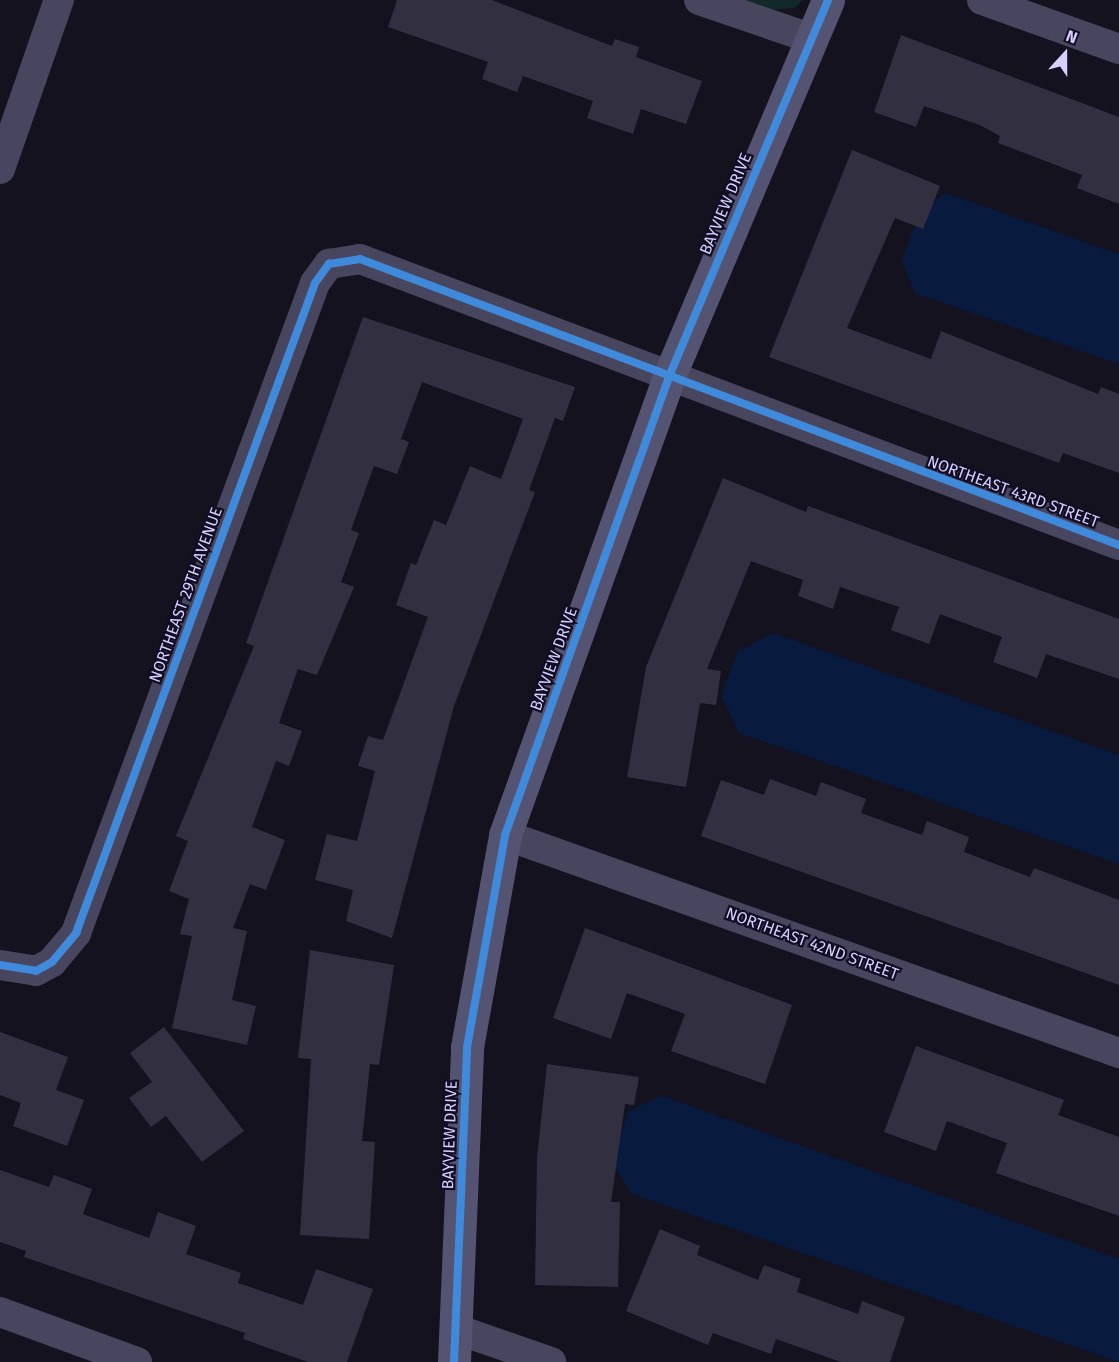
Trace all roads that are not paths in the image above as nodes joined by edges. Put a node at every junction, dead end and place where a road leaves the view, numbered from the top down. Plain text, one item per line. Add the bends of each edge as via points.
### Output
1 (59, 0) edge
2 (699, 0) edge
3 (828, 0) edge
4 (982, 0) edge
5 (810, 38) junction
6 (1119, 49) edge
7 (0, 169) edge
8 (360, 259) joint
9 (668, 380) junction
10 (1119, 545) edge
11 (505, 835) junction
12 (0, 965) edge
13 (1119, 1053) edge
14 (0, 1312) edge
15 (456, 1329) junction
16 (137, 1362) edge
17 (454, 1362) edge
18 (551, 1362) edge

1 - 7 street
2 - 5 street
3 - 5 street, BAYVIEW DRIVE
4 - 6 street
5 - 9 street, BAYVIEW DRIVE
8 - 9 street, NORTHEAST 43RD STREET
8 - 12 street, NORTHEAST 29TH AVENUE via 329,264 315,283 76,933 52,962 36,971
9 - 10 street, NORTHEAST 43RD STREET
9 - 11 street, BAYVIEW DRIVE
11 - 13 street, NORTHEAST 42ND STREET
11 - 15 street, BAYVIEW DRIVE via 467,1047
14 - 16 street
15 - 17 street, BAYVIEW DRIVE
15 - 18 street

